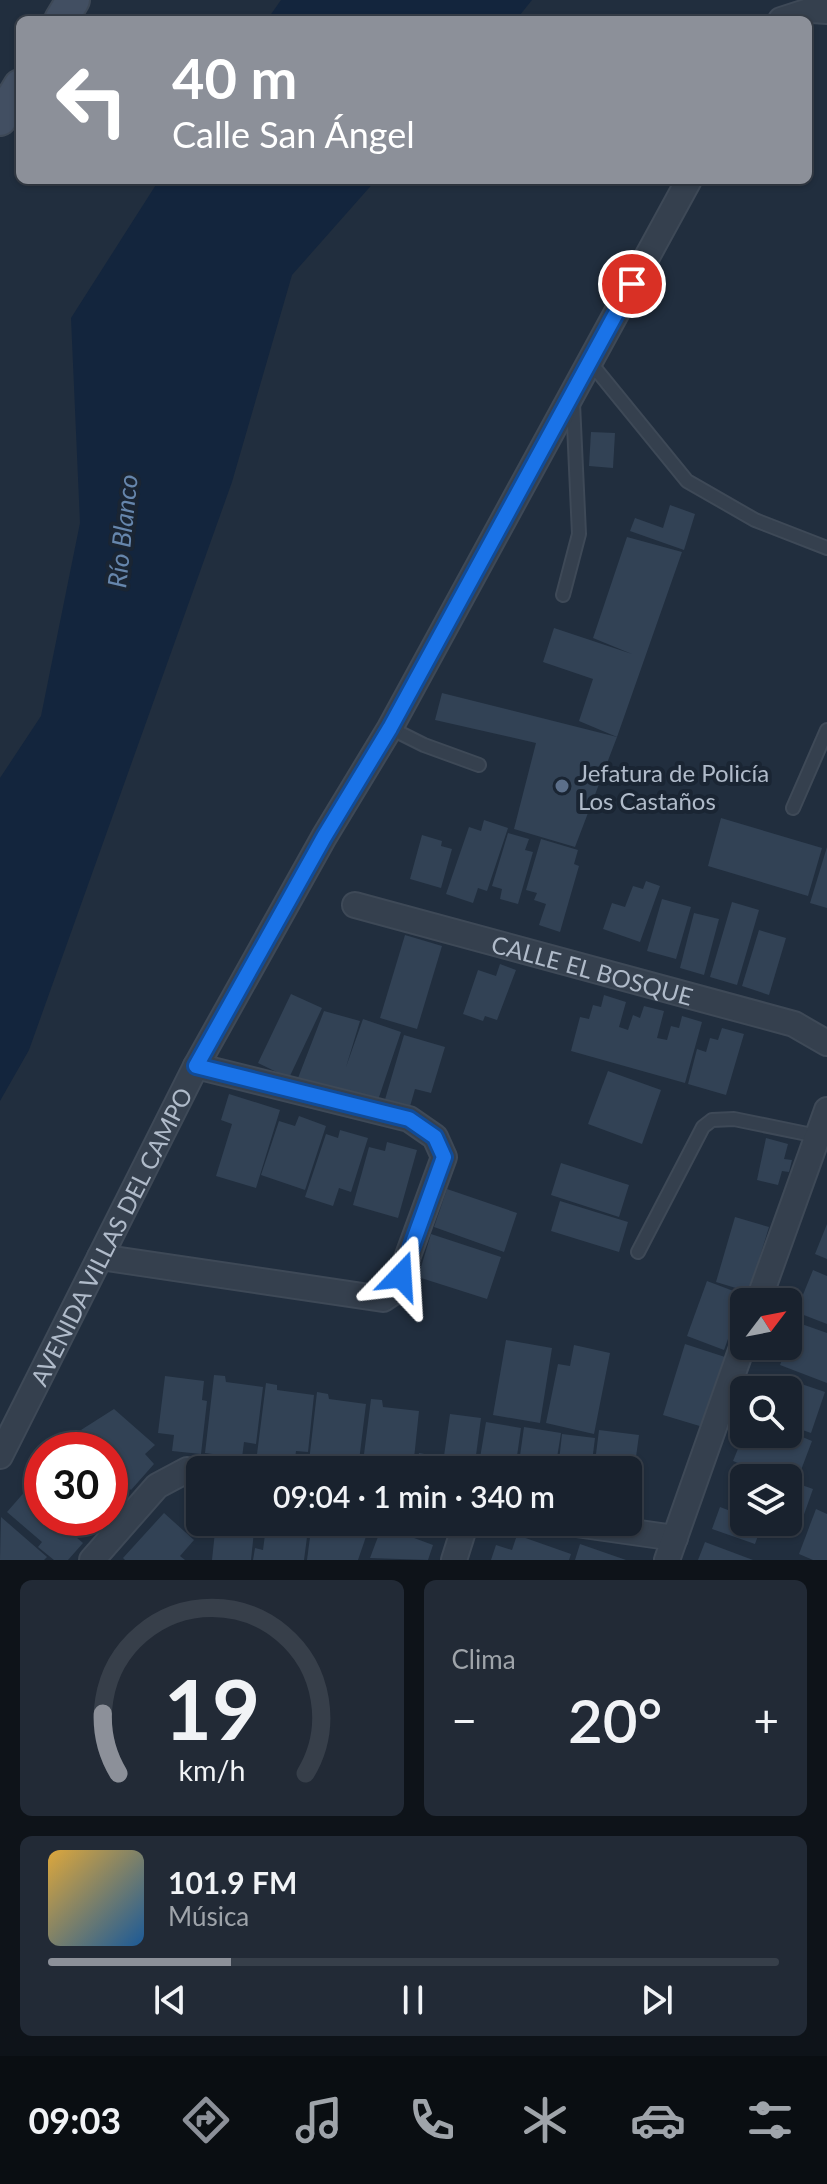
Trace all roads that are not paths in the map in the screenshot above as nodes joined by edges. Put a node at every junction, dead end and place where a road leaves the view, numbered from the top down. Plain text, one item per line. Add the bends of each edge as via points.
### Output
1 (827, 11) edge
2 (793, 16) edge
3 (16, 93) edge
4 (0, 119) edge
5 (687, 184) edge
6 (590, 362) junction
7 (573, 392) junction
8 (827, 548) edge
9 (563, 595) dead end
10 (390, 728) junction
11 (827, 730) edge
12 (479, 765) dead end
13 (793, 808) dead end
14 (355, 905) dead end
15 (827, 1043) edge
16 (196, 1066) junction
17 (827, 1110) edge
18 (817, 1136) junction
19 (638, 1252) dead end
20 (100, 1257) junction
21 (763, 1288) edge
22 (738, 1360) edge
23 (0, 1456) edge
24 (186, 1474) edge
25 (462, 1536) edge
26 (619, 1536) edge
27 (671, 1549) edge
28 (92, 1560) edge
29 (454, 1560) edge

1 - 2 street
3 - 4 main road
5 - 6 street, AVENIDA VILLAS DEL CAMPO
6 - 7 street, AVENIDA VILLAS DEL CAMPO
6 - 8 lane via 687,481 755,520
7 - 9 lane via 579,534
7 - 10 street, AVENIDA VILLAS DEL CAMPO
10 - 12 lane
10 - 16 street, AVENIDA VILLAS DEL CAMPO
11 - 13 lane
14 - 15 street, CALLE EL BOSQUE via 794,1024
16 - 20 street, AVENIDA VILLAS DEL CAMPO
16 - 20 street via 409,1119 435,1137 444,1157 395,1291 383,1299
17 - 18 street
18 - 19 lane via 734,1119 712,1120 703,1127
18 - 21 street
20 - 23 street, AVENIDA VILLAS DEL CAMPO
22 - 27 street
24 - 28 street via 157,1486
25 - 29 street
26 - 27 street

